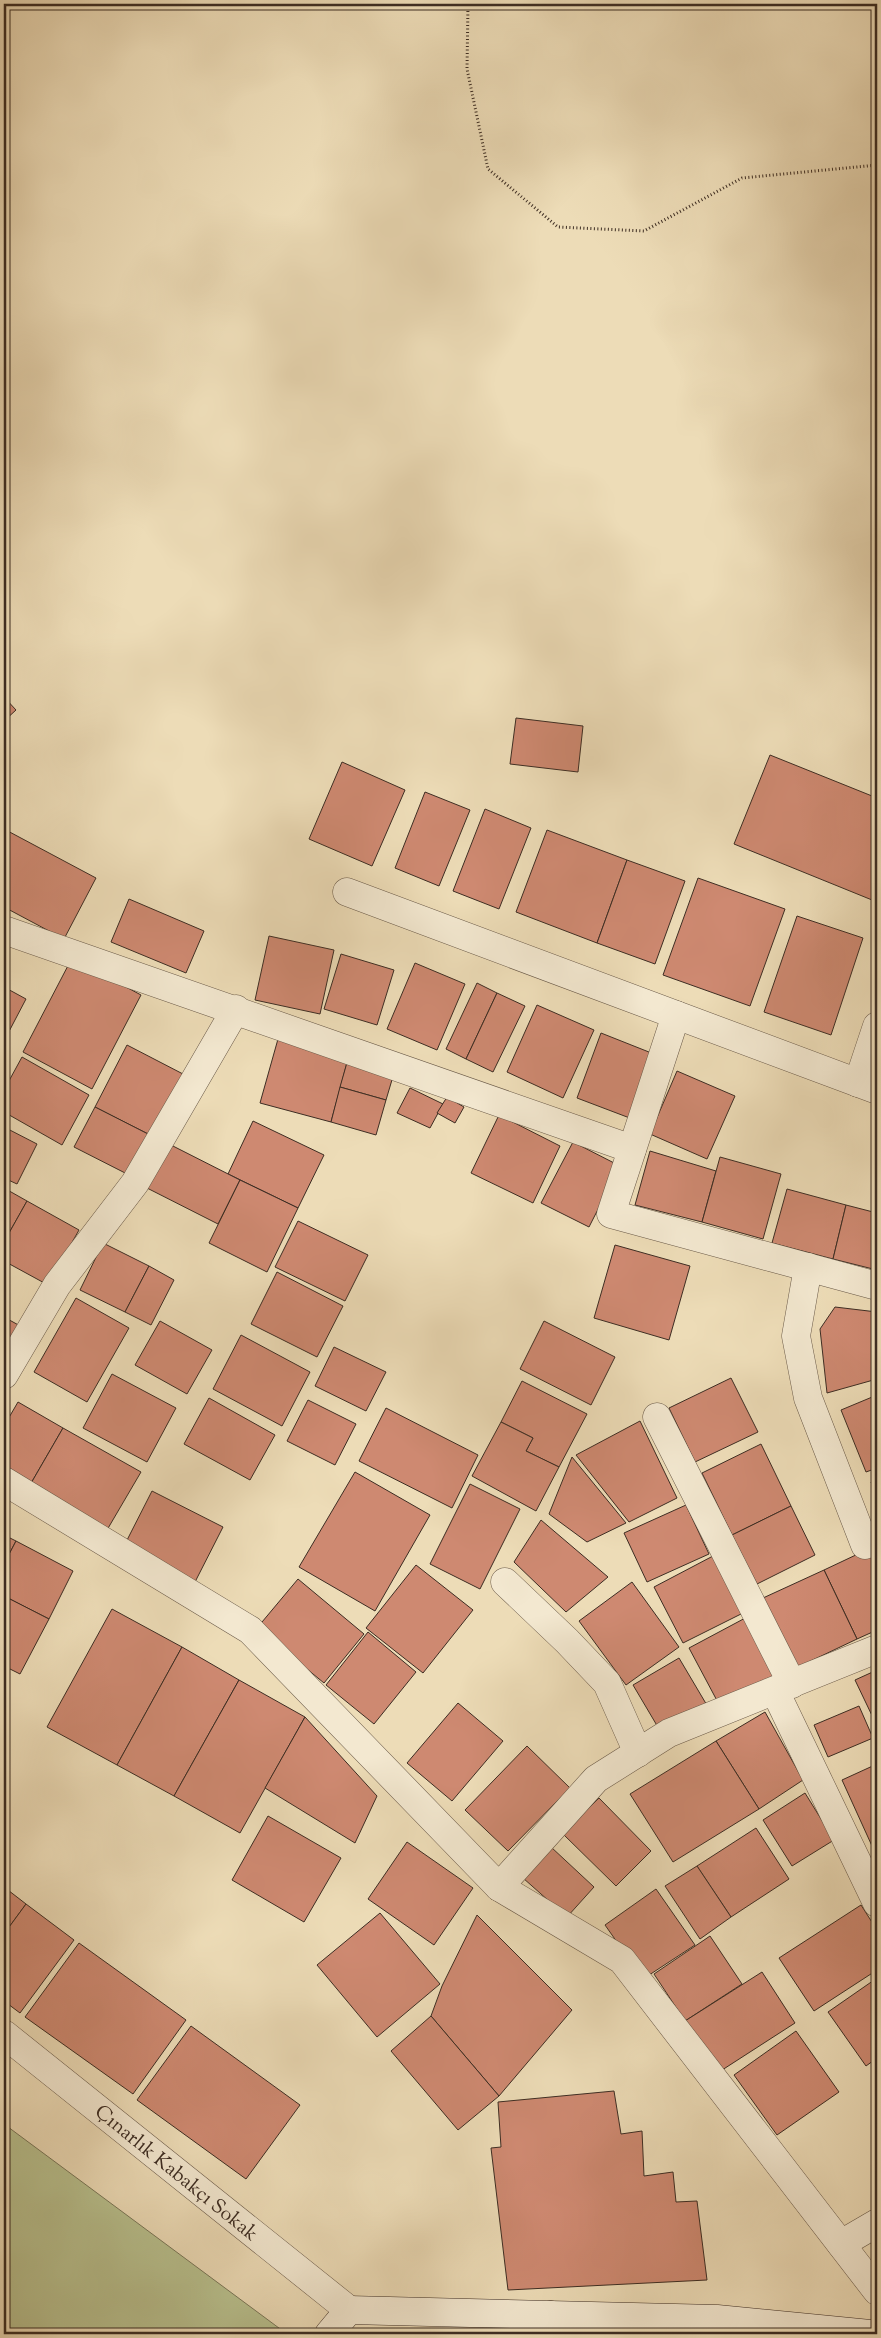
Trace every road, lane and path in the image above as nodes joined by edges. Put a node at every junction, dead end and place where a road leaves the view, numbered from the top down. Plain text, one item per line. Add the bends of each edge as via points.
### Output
1 (468, 4) edge
2 (877, 166) edge
3 (347, 892) dead end
4 (4, 930) edge
5 (236, 1009) junction
6 (676, 1015) junction
7 (877, 1026) edge
8 (868, 1087) edge
9 (632, 1149) junction
10 (808, 1267) junction
11 (877, 1286) edge
12 (4, 1375) edge
13 (657, 1417) dead end
14 (4, 1481) edge
15 (865, 1545) dead end
16 (505, 1582) dead end
17 (877, 1649) edge
18 (784, 1687) junction
19 (638, 1753) junction
20 (499, 1887) junction
21 (877, 1903) edge
22 (4, 2034) edge
23 (877, 2222) edge
24 (841, 2244) junction
25 (877, 2291) edge
26 (349, 2310) junction
27 (558, 2325) edge
28 (329, 2334) edge
29 (870, 2334) edge

1 - 2 path via 467,69 488,169 558,227 644,231 742,178
3 - 6 street
4 - 5 street
5 - 9 street
5 - 12 street via 135,1183 57,1285
6 - 8 street
6 - 9 street
7 - 8 street
9 - 10 street via 611,1214
10 - 11 street
10 - 15 street via 796,1336 808,1398
13 - 18 street
14 - 20 street via 250,1630
16 - 19 street via 607,1683
17 - 18 street
18 - 19 street via 669,1733
18 - 21 street
19 - 20 street via 596,1779
20 - 24 street via 622,1960
22 - 26 street, Çınarlık Kabakçı Sokak
23 - 24 street
24 - 25 street
26 - 27 street
26 - 28 street
27 - 29 street via 717,2320

